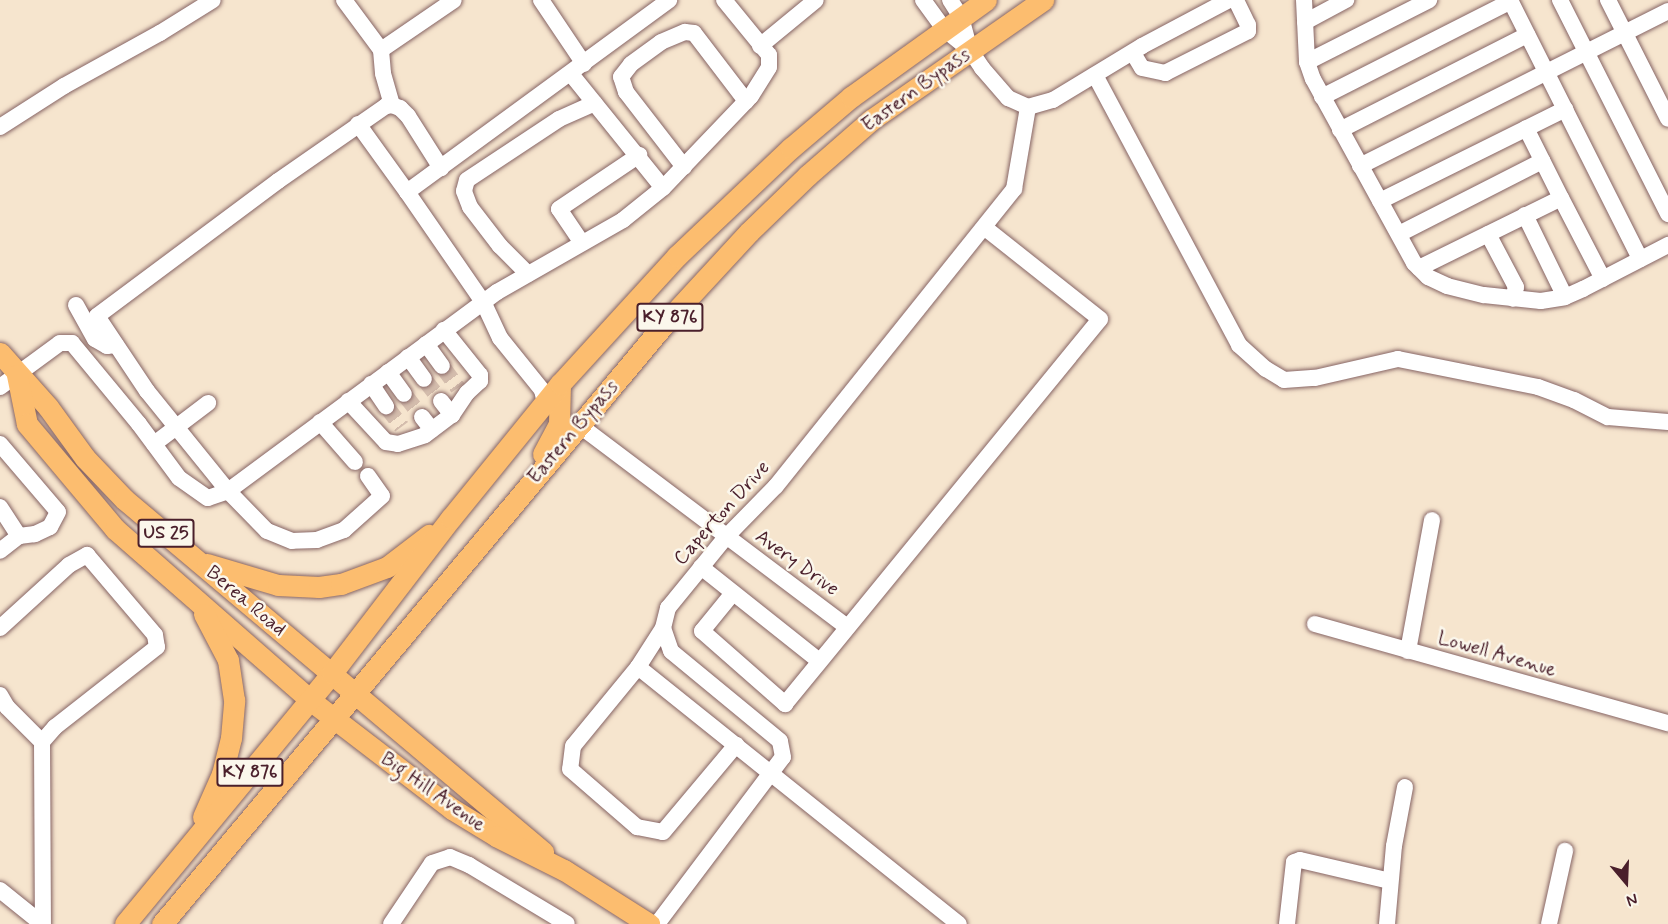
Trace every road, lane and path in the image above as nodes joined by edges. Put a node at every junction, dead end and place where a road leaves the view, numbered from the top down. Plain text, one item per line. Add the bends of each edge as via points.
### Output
1 (213, 0) edge
2 (344, 0) edge
3 (454, 0) edge
4 (541, 0) edge
5 (669, 0) edge
6 (724, 0) edge
7 (816, 0) edge
8 (923, 0) edge
9 (986, 0) edge
10 (1043, 0) edge
11 (1229, 0) edge
12 (1236, 0) edge
13 (1304, 0) edge
14 (1346, 0) edge
15 (1429, 0) edge
16 (1560, 0) edge
17 (1608, 0) edge
18 (1514, 2) edge
19 (955, 8) edge
20 (1664, 12) edge
21 (1305, 21) junction
22 (944, 29) junction
23 (1625, 33) junction
24 (1527, 35) junction
25 (760, 46) junction
26 (381, 50) junction
27 (970, 50) junction
28 (1586, 52) junction
29 (1133, 53) junction
30 (1307, 62) junction
31 (577, 69) junction
32 (1546, 72) junction
33 (1095, 75) junction
34 (1322, 97) junction
35 (746, 101) junction
36 (595, 103) junction
37 (392, 105) junction
38 (1028, 107) junction
39 (1565, 109) junction
40 (1668, 119) edge
41 (358, 124) junction
42 (0, 127) edge
43 (1526, 128) junction
44 (1340, 130) junction
45 (639, 155) junction
46 (1542, 161) junction
47 (1360, 166) junction
48 (684, 167) junction
49 (441, 168) junction
50 (663, 188) junction
51 (407, 192) junction
52 (1561, 198) junction
53 (1380, 201) junction
54 (1668, 214) edge
55 (1525, 215) junction
56 (985, 228) junction
57 (1399, 234) junction
58 (1488, 234) junction
59 (582, 243) junction
60 (1668, 245) edge
61 (1641, 259) junction
62 (1419, 268) junction
63 (528, 274) junction
64 (1603, 279) junction
65 (1565, 297) junction
66 (1513, 299) junction
67 (483, 302) junction
68 (76, 305) dead end
69 (444, 330) junction
70 (426, 344) junction
71 (116, 345) junction
72 (0, 354) edge
73 (408, 357) junction
74 (521, 362) junction
75 (442, 366) tunnel mouth
76 (388, 372) junction
77 (424, 379) tunnel mouth
78 (9, 381) edge
79 (370, 384) junction
80 (560, 384) junction
81 (404, 394) tunnel mouth
82 (441, 400) tunnel mouth
83 (348, 401) junction
84 (208, 403) dead end
85 (544, 403) junction
86 (386, 406) tunnel mouth
87 (452, 415) junction
88 (320, 422) junction
89 (1668, 422) edge
90 (579, 425) junction
91 (176, 426) junction
92 (0, 444) edge
93 (154, 444) junction
94 (355, 462) dead end
95 (369, 476) dead end
96 (228, 491) junction
97 (0, 507) edge
98 (501, 517) junction
99 (451, 518) junction
100 (1432, 520) dead end
101 (19, 536) junction
102 (726, 537) junction
103 (0, 551) edge
104 (200, 562) junction
105 (701, 567) junction
106 (734, 593) junction
107 (200, 604) junction
108 (1315, 624) dead end
109 (846, 626) junction
110 (0, 628) edge
111 (663, 628) junction
112 (1408, 651) junction
113 (819, 661) junction
114 (638, 668) junction
115 (332, 673) junction
116 (353, 693) junction
117 (0, 695) edge
118 (310, 700) junction
119 (332, 719) junction
120 (1668, 723) edge
121 (42, 742) junction
122 (736, 745) junction
123 (771, 775) junction
124 (1405, 787) dead end
125 (190, 845) junction
126 (1565, 851) dead end
127 (564, 870) junction
128 (1390, 881) junction
129 (0, 890) edge
130 (35, 922) edge
131 (125, 924) edge
132 (162, 924) edge
133 (391, 924) edge
134 (567, 924) edge
135 (649, 924) edge
136 (657, 924) edge
137 (959, 924) edge
138 (1287, 924) edge
139 (1387, 924) edge
140 (1549, 924) edge

1 - 42 street
2 - 26 street
3 - 26 street
4 - 31 street
5 - 31 street
6 - 25 street
7 - 25 street
8 - 22 street
9 - 19 main road, Eastern Bypass / KY 876
10 - 27 main road, Eastern Bypass / KY 876
11 - 29 street
12 - 29 street via 1248,31 1165,73 1142,68
13 - 21 street
14 - 21 street
15 - 30 street
16 - 28 street
17 - 23 street
18 - 24 street
18 - 34 street
19 - 22 main road, Eastern Bypass / KY 876
19 - 27 street
20 - 23 street
21 - 30 street
22 - 27 street
22 - 80 main road, Eastern Bypass / KY 876 via 851,97 791,148 677,256
23 - 28 street
23 - 40 street
24 - 32 street
24 - 44 street
25 - 35 street via 769,55 769,67
26 - 37 street
27 - 38 street via 1001,92 1016,104
27 - 90 main road, Eastern Bypass / KY 876 via 872,120 808,175 665,323
28 - 32 street
28 - 54 street
29 - 33 street
30 - 34 street
31 - 36 street
31 - 49 street
32 - 39 street
32 - 47 street
33 - 38 street via 1053,100
33 - 89 street via 1239,345 1284,380 1315,378 1398,359 1538,387 1608,417
34 - 44 street
35 - 48 street
35 - 48 street via 693,33 685,32 662,42 632,64 621,77 626,92
36 - 45 street
36 - 63 street via 559,119 467,180 465,197 500,246
37 - 41 street
37 - 49 street via 408,116
38 - 56 street, Caperton Drive via 1014,189
39 - 43 street
39 - 61 street
41 - 51 street
41 - 71 street via 97,316
43 - 46 street
43 - 53 street
44 - 47 street
45 - 50 street
45 - 59 street via 559,209
46 - 52 street
46 - 57 street
47 - 53 street
48 - 50 street
49 - 51 street
50 - 59 street via 623,220
51 - 67 street
52 - 55 street
52 - 64 street
53 - 57 street
55 - 58 street
55 - 65 street
56 - 102 street, Caperton Drive via 776,486
56 - 109 street via 1100,318
57 - 62 street
58 - 62 street
58 - 66 street via 1516,287
59 - 63 street
60 - 61 street
61 - 64 street
62 - 66 street via 1447,286
63 - 67 street
64 - 65 street
65 - 66 street via 1541,301
67 - 69 street
67 - 74 street via 500,338
68 - 71 street via 95,339 107,346
69 - 70 street
69 - 87 street via 480,375 480,381 461,392
70 - 73 street
70 - 75 street
71 - 91 street
72 - 78 main road, Berea Road / US 25
73 - 76 street
73 - 77 street
74 - 80 street
74 - 85 street via 542,390
76 - 79 street
76 - 81 street
78 - 93 street via 60,343 72,343
78 - 104 main road, Berea Road / US 25 via 48,407 85,458 124,499
78 - 107 main road, Berea Road / US 25 via 27,424 115,529
79 - 83 street
79 - 86 street
80 - 85 main road, Eastern Bypass / KY 876
80 - 98 main road via 561,412 553,439
82 - 87 street
83 - 87 street via 386,442 398,444 407,433
83 - 88 street
84 - 91 street
85 - 99 main road, Eastern Bypass / KY 876
88 - 94 street
88 - 96 street
90 - 98 main road, Eastern Bypass / KY 876
90 - 102 street, Avery Drive
91 - 93 street
91 - 96 street
92 - 101 street via 58,512 50,527
93 - 96 street via 179,478 208,498
95 - 96 street via 382,496 344,530 317,540 292,540 267,531
97 - 101 street
98 - 116 main road, Eastern Bypass / KY 876
99 - 104 main road via 387,567 341,584 278,585
99 - 115 main road, Eastern Bypass / KY 876
100 - 112 street
101 - 103 street
102 - 105 street, Caperton Drive
102 - 109 street, Avery Drive
104 - 115 main road, Berea Road / US 25
105 - 106 street
105 - 111 street, Caperton Drive via 668,608
106 - 113 street
106 - 113 street via 702,631 785,704
107 - 118 main road, Berea Road
107 - 125 main road via 228,660 234,700 231,738 222,774
108 - 112 street, Lowell Avenue
109 - 113 street
110 - 121 street via 69,565 87,555 155,635 157,647 55,727
111 - 114 street, Caperton Drive
111 - 123 street via 671,651 780,741 783,757
112 - 120 street, Lowell Avenue
114 - 122 street
114 - 122 street, Caperton Drive via 573,746 570,769 637,826 663,832
115 - 116 main road, Berea Road / US 25
115 - 118 main road, Eastern Bypass / KY 876
116 - 119 main road, Eastern Bypass
116 - 127 main road, Big Hill Avenue
117 - 121 street
118 - 119 main road, Big Hill Avenue
118 - 125 main road, Eastern Bypass / KY 876
119 - 127 main road, Big Hill Avenue via 452,809
119 - 132 main road, Eastern Bypass
121 - 130 street
122 - 123 street
123 - 136 street
123 - 137 street
124 - 128 street
125 - 131 main road, Eastern Bypass
126 - 140 street
127 - 135 main road, Big Hill Avenue
128 - 138 street via 1300,860 1294,862
128 - 139 street
129 - 130 street
133 - 134 street via 432,863 450,857

